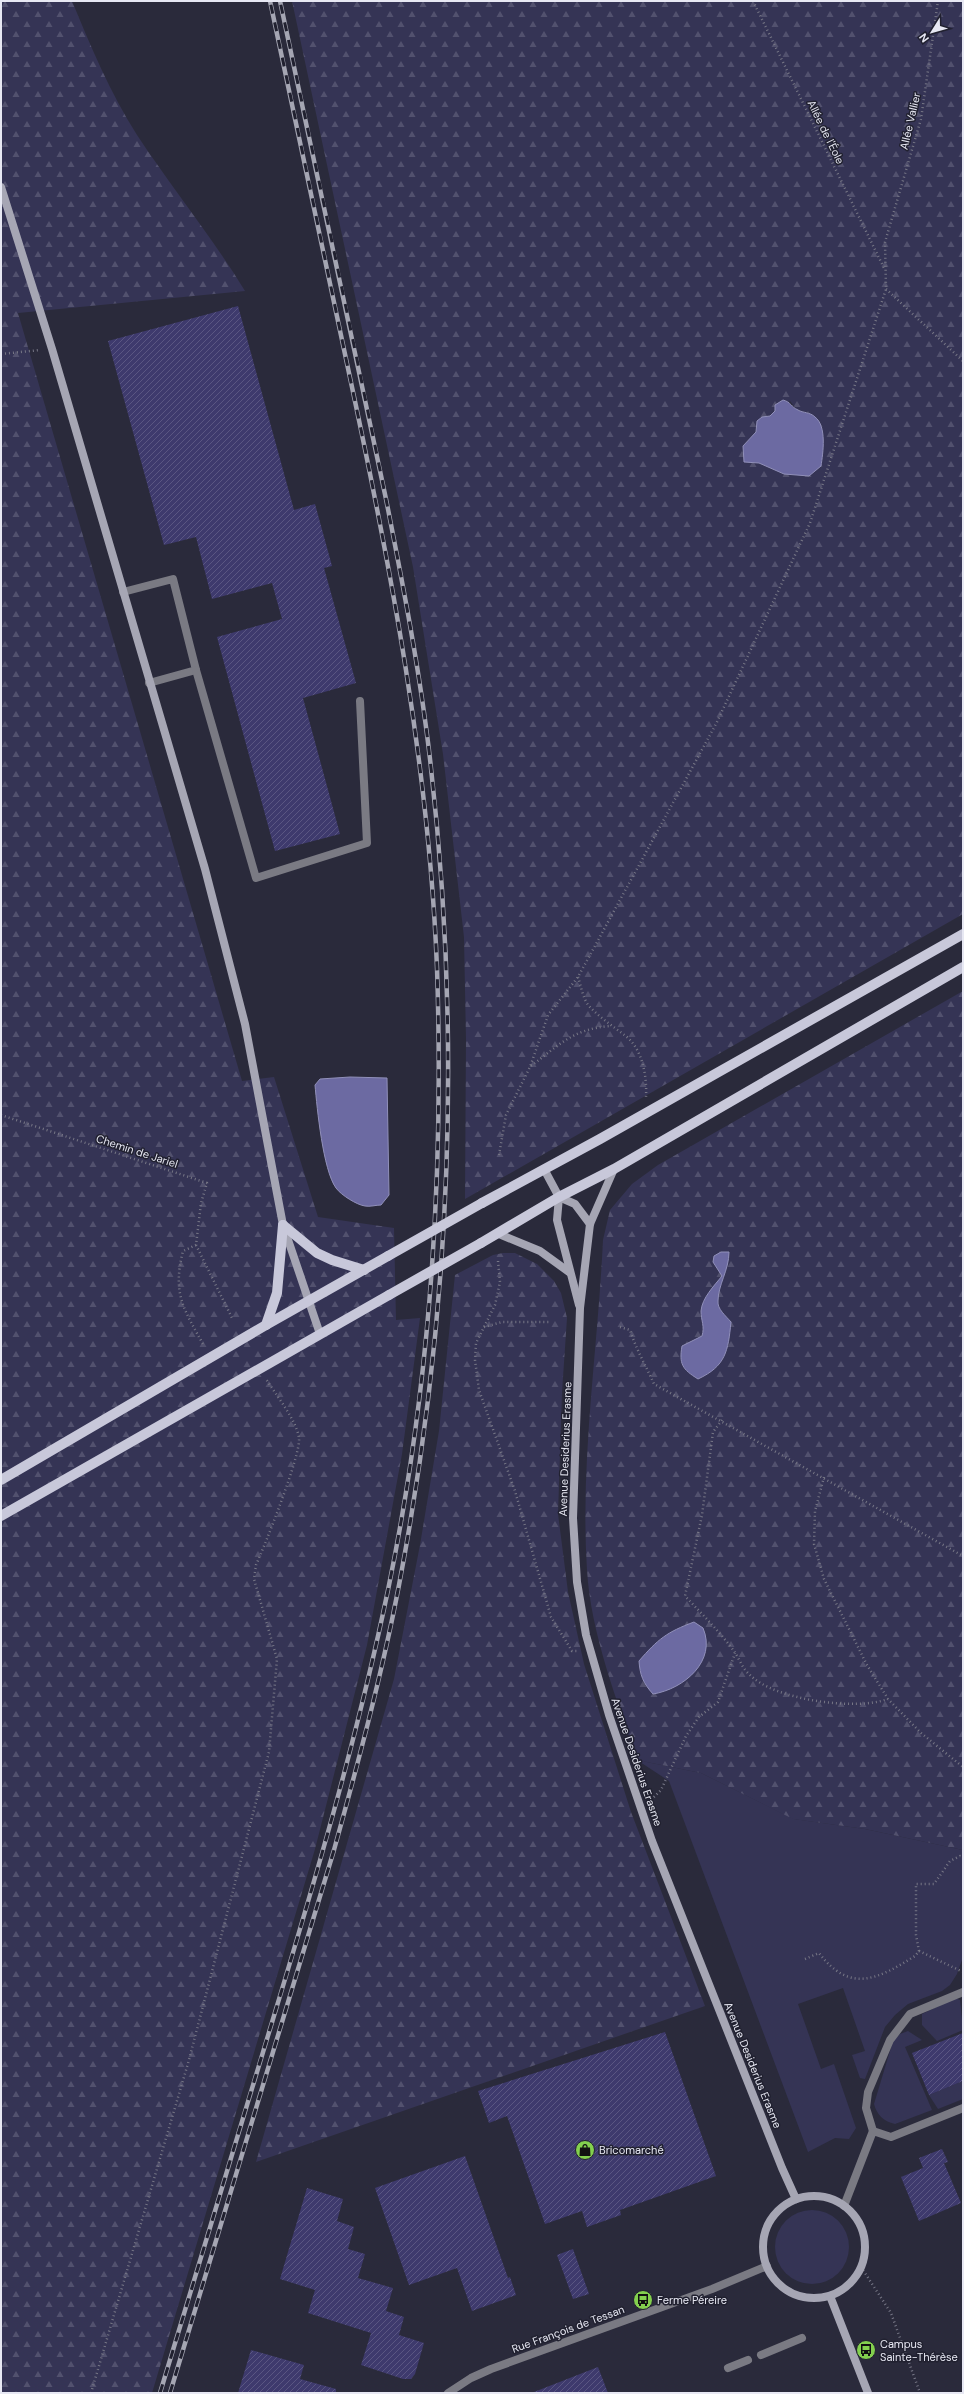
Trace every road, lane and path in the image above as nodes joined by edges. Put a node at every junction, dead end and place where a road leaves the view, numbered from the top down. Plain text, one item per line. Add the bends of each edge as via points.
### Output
1 (753, 1) edge
2 (938, 1) edge
3 (1, 187) edge
4 (885, 271) junction
5 (886, 289) junction
6 (52, 349) junction
7 (1, 354) edge
8 (963, 361) edge
9 (123, 592) junction
10 (196, 670) junction
11 (149, 682) junction
12 (360, 701) dead end
13 (963, 934) edge
14 (963, 967) edge
15 (578, 977) junction
16 (610, 1026) junction
17 (530, 1067) junction
18 (646, 1113) junction
19 (1, 1115) edge
20 (499, 1155) dead end
21 (544, 1169) junction
22 (614, 1169) junction
23 (559, 1197) junction
24 (590, 1224) junction
25 (283, 1225) junction
26 (499, 1234) junction
27 (196, 1245) junction
28 (498, 1261) dead end
29 (364, 1270) junction
30 (569, 1272) junction
31 (309, 1302) junction
32 (580, 1308) junction
33 (233, 1320) dead end
34 (549, 1322) dead end
35 (266, 1325) junction
36 (620, 1327) dead end
37 (483, 1328) junction
38 (320, 1334) junction
39 (210, 1358) junction
40 (266, 1379) dead end
41 (722, 1420) junction
42 (824, 1477) junction
43 (1, 1480) edge
44 (1, 1516) edge
45 (963, 1556) edge
46 (735, 1652) junction
47 (591, 1653) junction
48 (888, 1699) junction
49 (963, 1767) edge
50 (642, 1810) junction
51 (963, 1858) edge
52 (919, 1951) junction
53 (805, 1958) dead end
54 (963, 1972) edge
55 (963, 1992) edge
56 (963, 2108) edge
57 (873, 2131) junction
58 (796, 2199) junction
59 (844, 2206) junction
60 (767, 2266) junction
61 (861, 2267) junction
62 (830, 2296) junction
63 (802, 2338) dead end
64 (761, 2355) dead end
65 (748, 2360) dead end
66 (728, 2368) dead end
67 (91, 2393) edge
68 (448, 2393) edge
69 (868, 2393) edge
70 (920, 2393) edge

1 - 4 path, Allée de l'Éole
2 - 4 path, Allée Vallier via 921,119 885,242
3 - 6 main road
4 - 5 path, Allée Vallier
5 - 8 path
5 - 15 path via 810,523 716,724
6 - 7 path
6 - 9 main road
9 - 10 street via 173,579
9 - 11 main road
10 - 11 street
10 - 12 street via 256,878 367,843
11 - 25 main road via 229,960 261,1103
13 - 18 main road
14 - 22 main road
15 - 16 path via 588,1004
15 - 17 path via 548,1015
16 - 17 path via 590,1027 570,1036
16 - 18 path via 628,1038 641,1061 647,1077
17 - 20 path via 506,1115
18 - 21 main road
19 - 27 path, Chemin de Jariel via 207,1183 201,1203
21 - 23 main road
21 - 29 main road, bridge
22 - 23 main road
22 - 24 main road
23 - 24 main road via 575,1204
23 - 26 main road
23 - 30 main road via 556,1220
24 - 32 main road
25 - 29 main road via 317,1253
25 - 31 main road
25 - 35 main road via 277,1293
26 - 30 main road via 540,1251
26 - 38 main road, bridge
27 - 33 path
27 - 39 path via 183,1251 177,1273 181,1302
28 - 37 path via 500,1282 494,1309
29 - 31 main road
30 - 32 main road
31 - 35 main road
31 - 38 main road
32 - 47 main road, Avenue Desiderius Erasme via 574,1518 577,1582
34 - 37 path via 502,1322
35 - 39 main road
36 - 41 path via 630,1330 654,1384
37 - 47 path via 475,1350 479,1390 514,1492 551,1617 572,1651
38 - 44 main road
39 - 43 main road
40 - 67 path via 296,1428 299,1439 294,1462 256,1566 254,1579 277,1659 268,1752 189,2060
41 - 42 path
41 - 46 path via 713,1432 702,1514 685,1596
42 - 45 path
42 - 48 path via 815,1511 814,1544 824,1579 867,1665
46 - 48 path via 748,1674 772,1690 794,1697 876,1704
46 - 50 path via 718,1702 699,1717 686,1736 661,1790
47 - 50 main road, Avenue Desiderius Erasme via 609,1715
48 - 49 path via 921,1733
50 - 58 main road, Avenue Desiderius Erasme
51 - 52 path via 960,1856 950,1861 934,1884 916,1884 916,1935
52 - 53 path via 916,1956 904,1963 867,1980 848,1978 834,1971 819,1953
52 - 54 path
55 - 57 street via 910,2014 890,2040 868,2092 866,2108
56 - 57 street via 891,2137
57 - 59 street
58 - 59 main road via 813,2196 829,2199
58 - 60 main road via 782,2207 771,2219 764,2234 763,2250
59 - 61 main road via 856,2218 863,2234 865,2250
60 - 62 main road via 774,2279 792,2293 814,2298
60 - 68 street, Rue François de Tessan via 712,2289 491,2369
61 - 62 main road via 843,2289
61 - 70 path via 891,2313
62 - 69 main road
63 - 64 street
65 - 66 street

